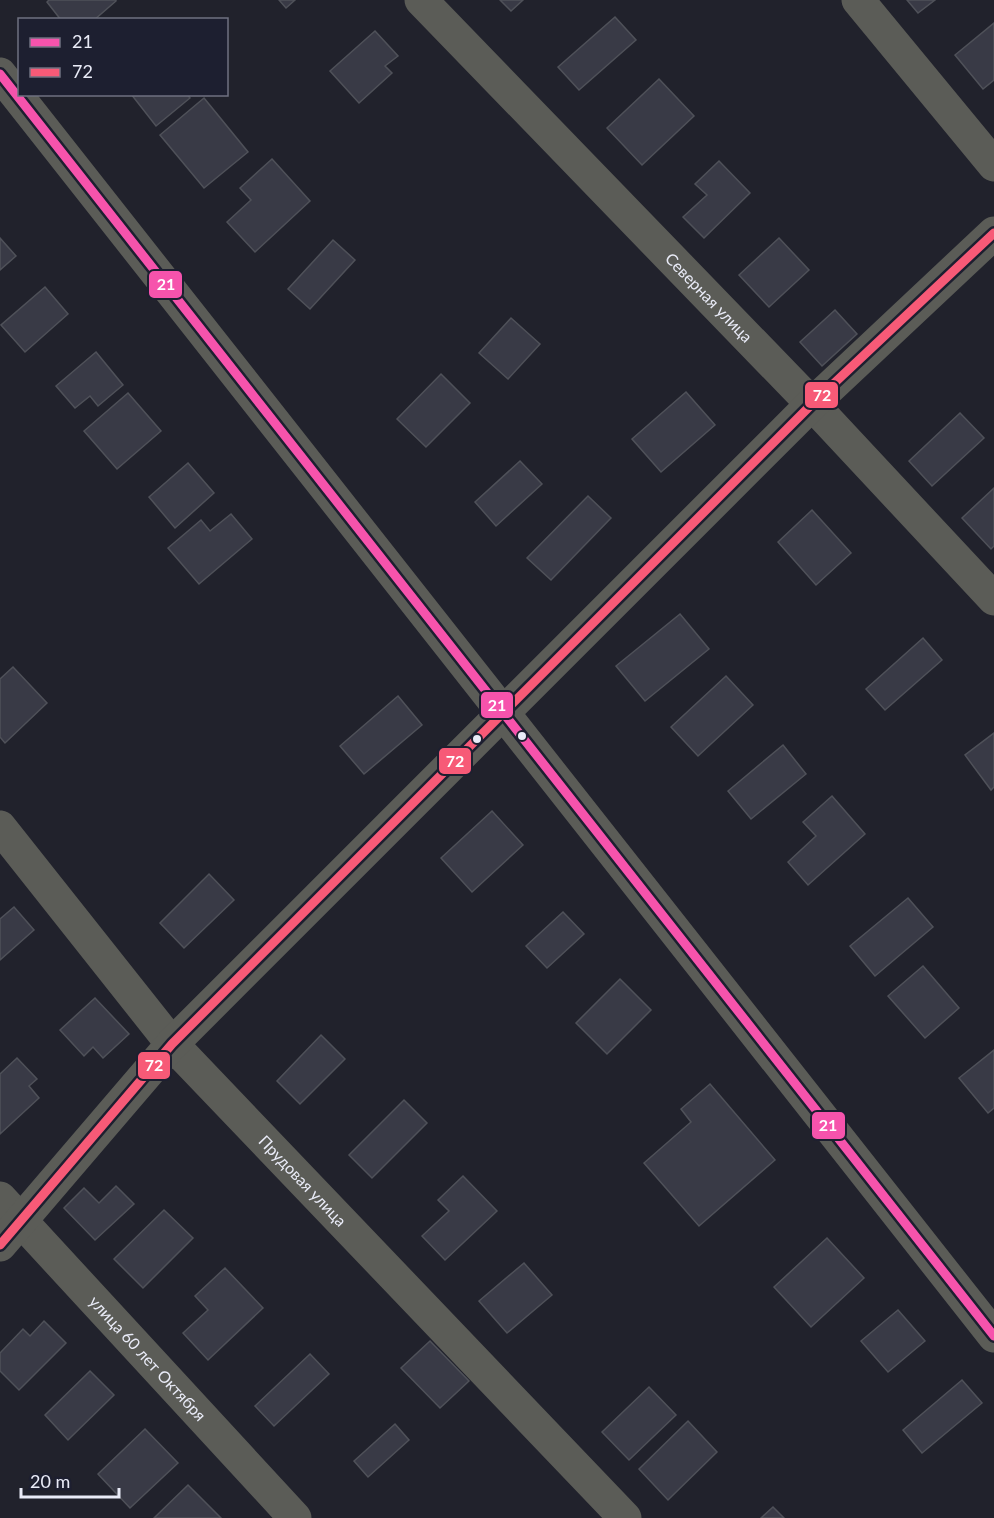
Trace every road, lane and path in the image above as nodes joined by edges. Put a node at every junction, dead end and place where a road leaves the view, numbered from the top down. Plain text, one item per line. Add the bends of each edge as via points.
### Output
1 (421, 0) edge
2 (858, 0) edge
3 (0, 74) edge
4 (994, 165) edge
5 (994, 233) edge
6 (812, 404) junction
7 (994, 599) edge
8 (505, 714) junction
9 (0, 827) edge
10 (172, 1044) junction
11 (7, 1221) edge
12 (994, 1336) edge
13 (295, 1518) edge
14 (626, 1518) edge

1 - 6 street, Северная улица
2 - 4 street
3 - 8 street
5 - 6 street
6 - 7 street, Северная улица
6 - 8 street
8 - 10 street
8 - 12 street
9 - 10 street, Прудовая улица
10 - 11 street
10 - 14 street, Прудовая улица
11 - 13 street, улица 60 лет Октября

